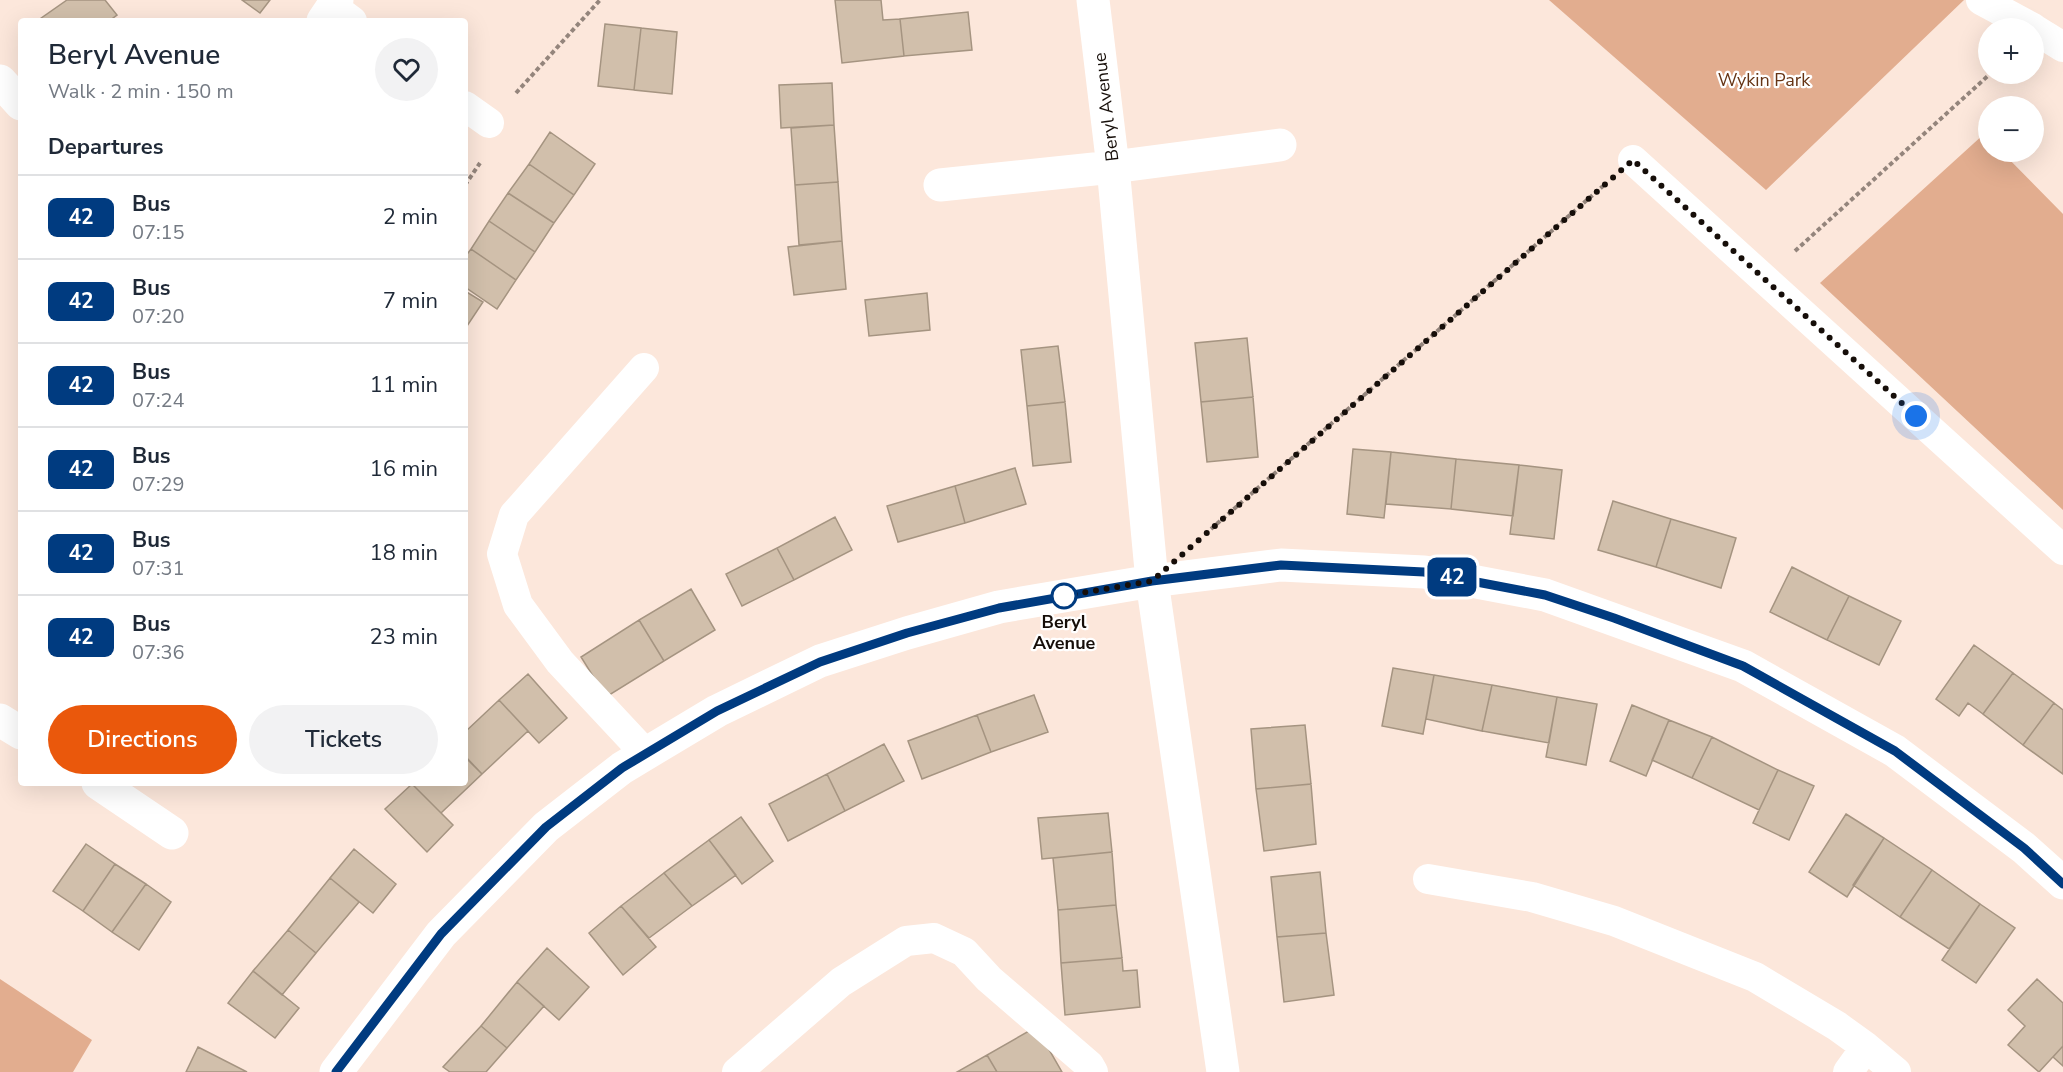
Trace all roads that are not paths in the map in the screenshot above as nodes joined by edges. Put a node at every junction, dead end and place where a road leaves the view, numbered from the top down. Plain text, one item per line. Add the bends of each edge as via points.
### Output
1 (1093, 0) edge
2 (1981, 0) edge
3 (2014, 18) edge
4 (2044, 35) edge
5 (2063, 47) edge
6 (0, 81) edge
7 (18, 101) edge
8 (468, 108) edge
9 (489, 123) road end
10 (1280, 145) dead end
11 (1633, 160) road end
12 (1113, 166) junction
13 (940, 185) dead end
14 (644, 368) dead end
15 (2063, 550) edge
16 (1152, 581) junction
17 (0, 720) edge
18 (18, 731) edge
19 (645, 753) junction
20 (102, 786) edge
21 (172, 833) dead end
22 (1428, 879) dead end
23 (2063, 884) edge
24 (1866, 1047) junction
25 (336, 1072) edge
26 (736, 1072) edge
27 (1093, 1072) edge
28 (1223, 1072) edge
29 (1848, 1072) edge
30 (1896, 1072) edge

1 - 12 street, Beryl Avenue
2 - 3 lane
4 - 5 lane
6 - 7 street
8 - 9 lane
10 - 12 street
11 - 15 lane
12 - 13 street
12 - 16 street, Beryl Avenue
14 - 19 lane via 514,515 502,554 518,605 560,662
16 - 19 street via 999,608 820,662 717,711
16 - 23 street via 1281,565 1424,572 1545,595 1743,666 1895,751 2024,848
16 - 28 street, Beryl Avenue
17 - 18 street
19 - 25 street via 546,827 449,926
20 - 21 street
22 - 24 lane via 1532,897 1614,921 1755,977
24 - 29 lane
24 - 30 lane
26 - 27 lane via 842,982 906,941 934,938 964,952

